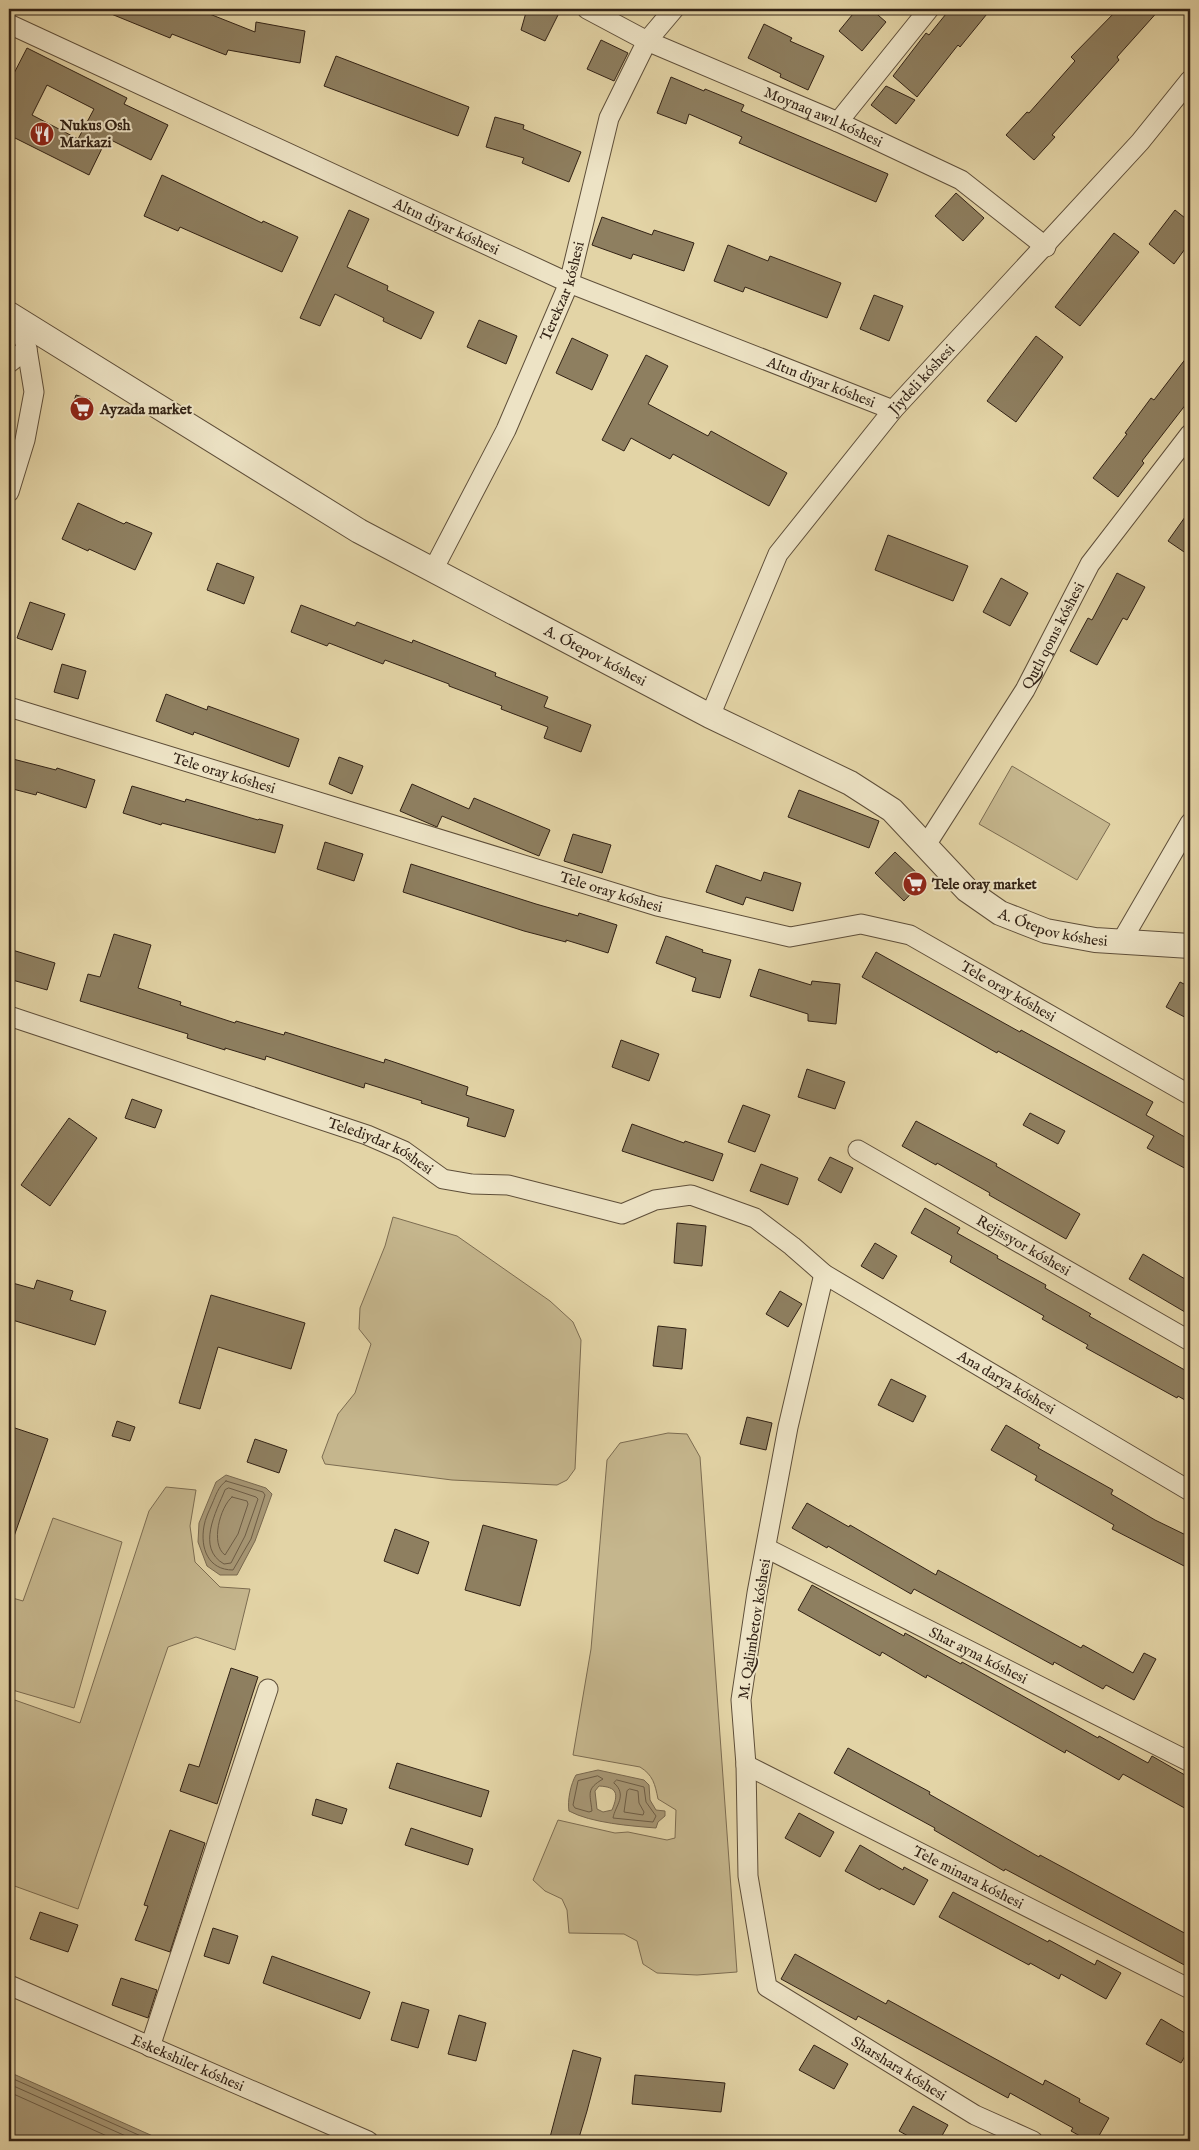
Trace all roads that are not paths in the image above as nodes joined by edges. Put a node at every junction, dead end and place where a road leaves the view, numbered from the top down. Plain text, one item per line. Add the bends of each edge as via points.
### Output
1 (587, 9) edge
2 (674, 9) edge
3 (929, 9) edge
4 (9, 24) edge
5 (647, 41) junction
6 (1190, 80) edge
7 (838, 122) junction
8 (1046, 247) junction
9 (569, 283) junction
10 (13, 317) edge
11 (27, 349) junction
12 (9, 363) edge
13 (893, 410) junction
14 (1190, 434) edge
15 (9, 492) edge
16 (433, 570) junction
17 (9, 707) edge
18 (710, 716) junction
19 (1190, 823) edge
20 (926, 845) junction
21 (1121, 942) junction
22 (1190, 946) edge
23 (9, 1016) edge
24 (1190, 1095) edge
25 (858, 1150) dead end
26 (824, 1274) junction
27 (1190, 1342) edge
28 (1190, 1491) edge
29 (766, 1548) junction
30 (268, 1689) dead end
31 (1190, 1762) edge
32 (746, 1765) junction
33 (9, 1985) edge
34 (767, 1988) joint
35 (1190, 1989) edge
36 (150, 2047) junction
37 (368, 2141) edge
38 (1033, 2141) edge

1 - 5 street, Moynaq awıl kóshesi
2 - 5 street, Terekzar kóshesi
3 - 7 street
4 - 9 street, Altın diyar kóshesi
5 - 7 street, Moynaq awıl kóshesi
5 - 9 street, Terekzar kóshesi via 609,118
6 - 8 street, Jiydeli kóshesi via 1140,142
7 - 8 street, Moynaq awıl kóshesi via 961,180
8 - 13 street, Jiydeli kóshesi
9 - 13 street, Altın diyar kóshesi
9 - 16 street, Terekzar kóshesi via 506,430
10 - 11 street
10 - 16 street, A. Ótepov kóshesi via 359,531
11 - 12 street
11 - 15 street via 34,392 26,440
13 - 18 street, Jiydeli kóshesi via 778,554
14 - 20 street, Qutlı qonıs kóshesi via 1090,564 1025,690
16 - 18 street, A. Ótepov kóshesi
17 - 24 street, Tele oray kóshesi via 658,906 790,937 861,924 910,935
18 - 20 street, A. Ótepov kóshesi via 850,783 892,810
19 - 21 street
20 - 21 street, A. Ótepov kóshesi via 967,890 1000,913 1046,931
21 - 22 street, A. Ótepov kóshesi
23 - 26 street, Telediydar kóshesi via 367,1135 404,1152 443,1179 508,1185 622,1214 655,1200 691,1195 755,1218
25 - 27 street, Rejissyor kóshesi
26 - 28 street, Ana darya kóshesi
26 - 29 street, M. Qalimbetov kóshesi via 788,1427
29 - 31 street, Shar ayna kóshesi
29 - 32 street, M. Qalimbetov kóshesi via 756,1593 741,1700
30 - 36 street
32 - 34 street, M. Qalimbetov kóshesi via 748,1876
32 - 35 street, Tele minara kóshesi
33 - 36 street, Eskekshiler kóshesi
34 - 38 street, Sharshara kóshesi via 975,2114
36 - 37 street, Eskekshiler kóshesi

